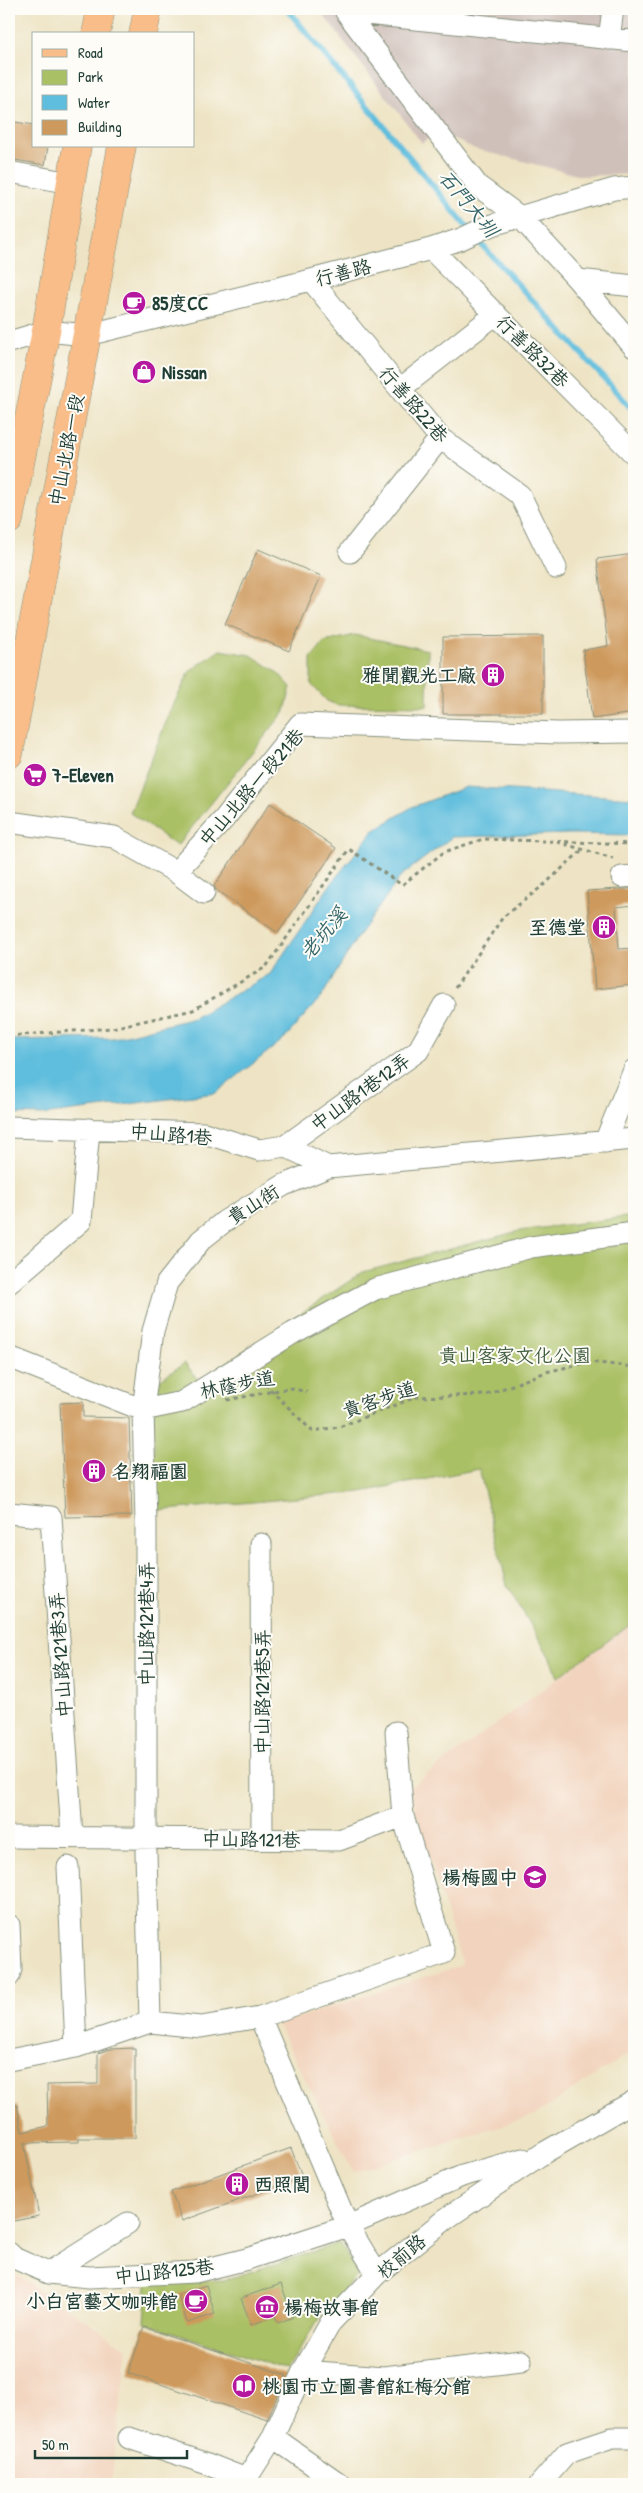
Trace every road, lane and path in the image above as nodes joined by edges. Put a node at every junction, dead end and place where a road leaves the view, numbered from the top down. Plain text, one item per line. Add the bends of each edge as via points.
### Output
1 (101, 9) edge
2 (148, 9) edge
3 (613, 9) edge
4 (346, 10) edge
5 (96, 32) edge
6 (143, 32) edge
7 (609, 39) junction
8 (634, 41) edge
9 (77, 148) edge
10 (122, 148) edge
11 (9, 172) edge
12 (71, 183) junction
13 (634, 187) edge
14 (520, 217) junction
15 (431, 249) junction
16 (311, 280) junction
17 (578, 280) junction
18 (634, 286) edge
19 (496, 314) junction
20 (46, 331) junction
21 (87, 335) junction
22 (9, 342) edge
23 (634, 347) edge
24 (400, 388) junction
25 (440, 438) junction
26 (634, 454) edge
27 (9, 520) edge
28 (350, 552) dead end
29 (556, 568) dead end
30 (634, 732) edge
31 (9, 754) edge
32 (9, 822) edge
33 (554, 841) junction
34 (634, 844) edge
35 (582, 850) junction
36 (625, 871) edge
37 (176, 872) junction
38 (204, 894) dead end
39 (444, 1005) joint
40 (9, 1036) edge
41 (634, 1070) edge
42 (9, 1127) edge
43 (89, 1129) junction
44 (634, 1139) edge
45 (605, 1142) junction
46 (285, 1146) junction
47 (328, 1167) junction
48 (634, 1234) edge
49 (9, 1283) edge
50 (9, 1357) edge
51 (246, 1362) junction
52 (634, 1367) edge
53 (269, 1391) junction
54 (307, 1392) dead end
55 (222, 1401) dead end
56 (143, 1410) junction
57 (9, 1513) edge
58 (261, 1544) dead end
59 (396, 1732) dead end
60 (403, 1816) junction
61 (9, 1836) edge
62 (72, 1836) junction
63 (262, 1839) junction
64 (146, 1844) junction
65 (68, 1867) dead end
66 (9, 1925) edge
67 (9, 1976) edge
68 (260, 2016) junction
69 (150, 2022) junction
70 (76, 2047) junction
71 (9, 2060) edge
72 (634, 2101) edge
73 (542, 2154) junction
74 (128, 2223) dead end
75 (348, 2226) junction
76 (9, 2253) edge
77 (48, 2273) junction
78 (377, 2274) junction
79 (521, 2361) dead end
80 (303, 2371) junction
81 (273, 2437) junction
82 (129, 2438) dead end
83 (634, 2438) edge
84 (244, 2482) edge
85 (340, 2484) edge
86 (540, 2484) edge

1 - 5 main road
2 - 6 main road
3 - 7 street
4 - 7 street
4 - 14 street via 478,186
7 - 8 street
9 - 12 main road
10 - 21 main road, 中山北路一段
11 - 12 street
12 - 20 main road
13 - 14 street, 行善路 via 614,189
14 - 15 street, 行善路
14 - 17 street
15 - 16 street, 行善路
15 - 19 street, 行善路32巷
16 - 21 street, 行善路
16 - 24 street, 行善路22巷
17 - 18 street
17 - 23 street
19 - 24 street
19 - 26 street, 行善路32巷
20 - 21 street, 行善路
20 - 22 street
20 - 27 main road
21 - 31 main road, 中山北路一段
24 - 25 street, 行善路22巷
25 - 28 street
25 - 29 street, 行善路22巷 via 520,496
30 - 37 street, 中山北路一段21巷 via 300,724 224,819
32 - 37 street via 114,837
33 - 34 path
33 - 35 path
33 - 40 path via 483,839 444,852 402,886 349,849 266,967 193,1010 112,1028
35 - 36 path
35 - 39 path via 503,917
37 - 38 street
39 - 46 street, 中山路1巷12弄 via 418,1051
41 - 45 street
42 - 43 street, 中山路1巷
43 - 46 street, 中山路1巷 via 204,1133 259,1150
43 - 49 street via 81,1221
44 - 45 street, 貴山街
45 - 47 street, 貴山街
46 - 47 street
47 - 56 street, 貴山街 via 284,1185 225,1221 200,1240 167,1283 153,1331
48 - 51 street via 531,1247 375,1289
50 - 56 street
51 - 53 path, 貴客步道
51 - 56 street via 182,1402
52 - 53 path, 貴客步道 via 589,1362 546,1372 486,1396 416,1397 340,1427 312,1432
53 - 54 path, 林蔭步道 via 290,1388
53 - 55 path, 林蔭步道
56 - 64 street, 中山路121巷4弄
57 - 62 street, 中山路121巷3弄 via 51,1517
58 - 63 street, 中山路121巷5弄
59 - 60 street
60 - 63 street, 中山路121巷 via 339,1840
60 - 68 street via 444,1953
61 - 62 street, 中山路121巷
62 - 64 street, 中山路121巷
63 - 64 street, 中山路121巷
64 - 69 street
65 - 70 street
66 - 67 street
68 - 69 street via 200,2027
68 - 75 street
69 - 70 street
70 - 71 street
72 - 73 street, 校前路
73 - 75 street, 中山路125巷 via 462,2176
73 - 78 street, 校前路 via 447,2218
74 - 77 street
75 - 77 street, 中山路125巷 via 196,2272 89,2277
75 - 78 street
76 - 77 street, 中山路125巷
78 - 80 street, 校前路 via 330,2322
79 - 80 street via 384,2377
80 - 81 street, 校前路
81 - 84 street, 校前路
81 - 85 street
82 - 84 street via 221,2469
83 - 86 street via 612,2438 567,2452

